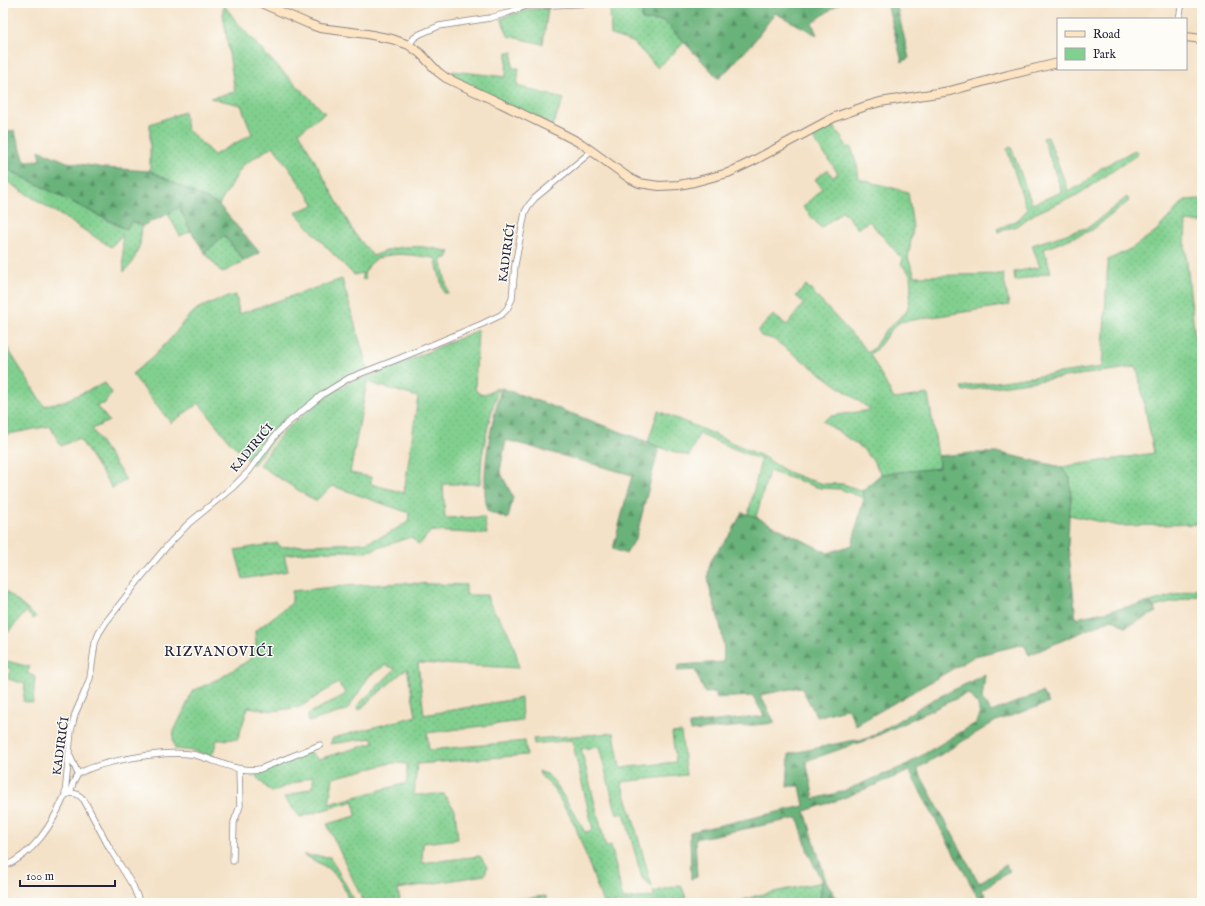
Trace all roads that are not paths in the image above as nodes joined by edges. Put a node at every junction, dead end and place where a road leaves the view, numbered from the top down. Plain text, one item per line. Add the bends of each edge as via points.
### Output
1 (261, 3) edge
2 (603, 3) edge
3 (1182, 3) edge
4 (1179, 18) edge
5 (1187, 37) edge
6 (1202, 39) edge
7 (409, 45) junction
8 (1057, 63) edge
9 (592, 151) junction
10 (320, 745) dead end
11 (69, 754) junction
12 (239, 769) junction
13 (78, 774) junction
14 (67, 794) junction
15 (233, 861) dead end
16 (3, 867) edge
17 (140, 903) edge

1 - 7 street via 320,28 367,34
2 - 7 street via 526,6 490,18 439,26 420,34
3 - 4 street
5 - 6 street
7 - 9 street via 446,78 562,133
8 - 9 street via 950,91 880,102 854,110 835,117 728,173 679,185 639,183
9 - 11 street, KADIRIĆI via 529,204 525,212 515,265 512,299 501,315 349,378 323,394 277,433 249,471 189,523 168,545 99,633 90,678 73,722
10 - 12 street via 260,769
11 - 13 street
11 - 14 street, KADIRIĆI
12 - 13 street via 195,755 179,753 118,761
12 - 15 street via 240,806 234,822
13 - 14 street
14 - 16 street, KADIRIĆI via 38,841 19,859
14 - 17 street via 80,795 84,800

